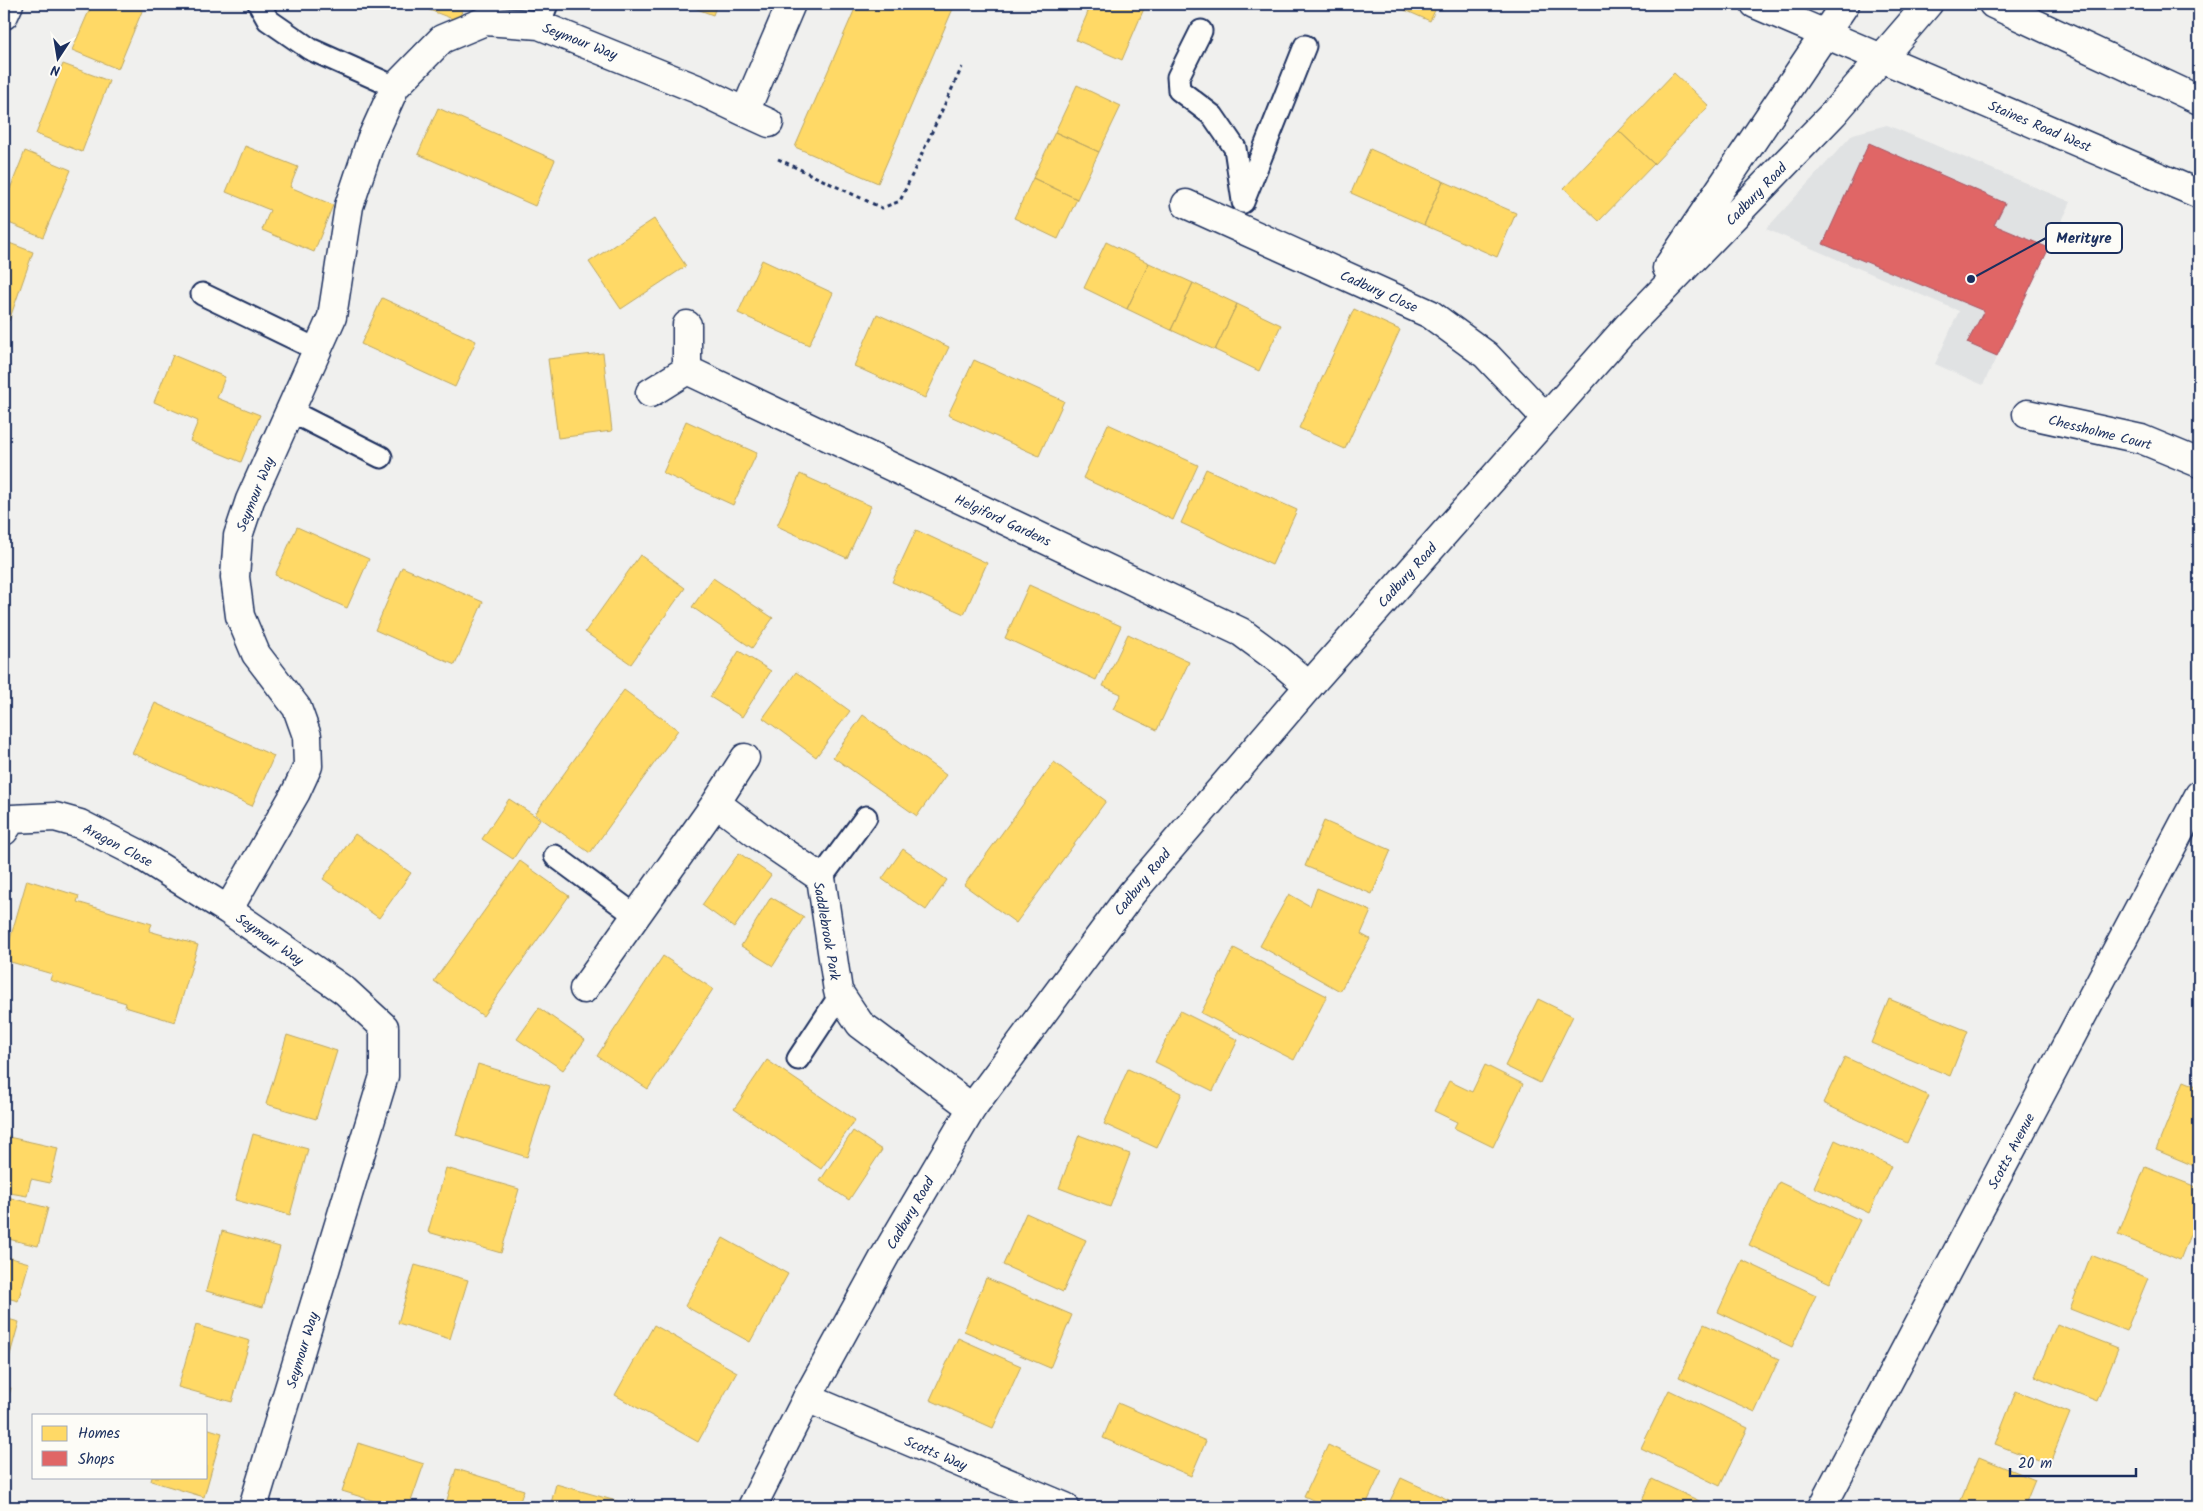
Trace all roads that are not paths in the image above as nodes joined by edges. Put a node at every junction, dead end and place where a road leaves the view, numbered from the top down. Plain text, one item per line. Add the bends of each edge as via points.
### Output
1 (9, 4) edge
2 (259, 4) edge
3 (791, 4) edge
4 (1755, 4) edge
5 (1845, 4) edge
6 (1928, 4) edge
7 (1993, 4) edge
8 (543, 14) edge
9 (4, 15) edge
10 (1201, 31) dead end
11 (1823, 34) junction
12 (1305, 46) dead end
13 (1881, 59) junction
14 (395, 88) junction
15 (2199, 100) edge
16 (2199, 194) edge
17 (1186, 204) dead end
18 (1238, 213) junction
19 (202, 294) dead end
20 (687, 325) dead end
21 (1628, 326) junction
22 (318, 350) junction
23 (687, 370) junction
24 (650, 393) dead end
25 (290, 411) junction
26 (2027, 414) dead end
27 (1546, 418) junction
28 (381, 457) dead end
29 (2199, 462) edge
30 (1309, 686) junction
31 (745, 758) dead end
32 (2199, 795) edge
33 (716, 803) junction
34 (866, 817) dead end
35 (4, 831) edge
36 (555, 856) dead end
37 (821, 878) junction
38 (228, 910) junction
39 (636, 916) junction
40 (584, 989) dead end
41 (841, 994) junction
42 (798, 1059) dead end
43 (972, 1108) junction
44 (807, 1398) junction
45 (253, 1507) edge
46 (752, 1507) edge
47 (1065, 1507) edge
48 (1822, 1507) edge

1 - 9 main road
2 - 14 lane via 268,20 310,49
3 - 8 main road, Seymour Way via 757,117 638,64
4 - 11 main road, Staines Road West
5 - 11 main road, Cadbury Road
6 - 13 main road
7 - 15 main road
8 - 14 main road, Seymour Way via 485,21 442,39
10 - 18 lane via 1178,77 1179,90 1213,116 1235,148
11 - 13 main road, Staines Road West
11 - 21 main road, Cadbury Road
12 - 18 lane
13 - 16 main road, Staines Road West
13 - 21 main road, Cadbury Road via 1821,127
14 - 22 main road, Seymour Way via 371,140 349,206 332,317
17 - 18 main road, Cadbury Close
18 - 27 main road, Cadbury Close via 1430,314 1486,355
19 - 22 lane
20 - 23 main road
21 - 27 main road, Cadbury Road
22 - 25 main road, Seymour Way
23 - 24 main road
23 - 30 main road, Helgiford Gardens via 1241,632
25 - 28 lane
25 - 38 main road, Seymour Way via 250,500 238,536 235,577 240,616 256,654 297,708 307,736 308,766
26 - 29 main road, Chessholme Court via 2141,439
27 - 30 main road, Cadbury Road
30 - 43 main road, Cadbury Road via 1132,893
31 - 33 main road
32 - 48 main road, Scotts Avenue
33 - 37 main road, Saddlebrook Park
33 - 39 main road
34 - 37 lane
35 - 38 main road, Aragon Close via 12,819 55,817 80,824 137,853
36 - 39 lane
37 - 41 main road, Saddlebrook Park
38 - 45 main road, Seymour Way via 345,991 384,1027 384,1076
39 - 40 main road
41 - 42 lane
41 - 43 main road, Saddlebrook Park via 860,1024
43 - 44 main road, Cadbury Road via 886,1254
44 - 46 main road, Cadbury Road
44 - 47 main road, Scotts Way

